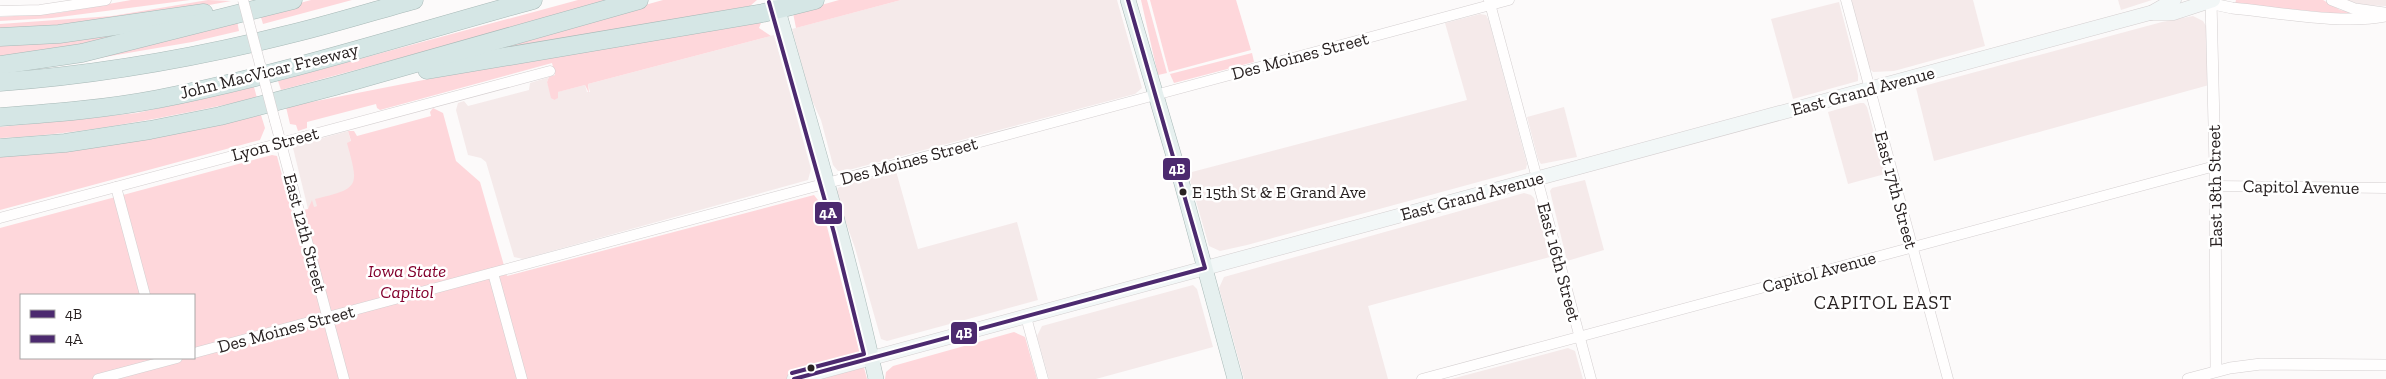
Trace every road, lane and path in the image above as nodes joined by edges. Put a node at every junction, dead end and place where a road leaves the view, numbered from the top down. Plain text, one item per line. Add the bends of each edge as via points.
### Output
1 (106, 0) edge
2 (243, 0) edge
3 (278, 0) edge
4 (293, 0) edge
5 (414, 0) edge
6 (533, 0) edge
7 (639, 0) edge
8 (815, 0) edge
9 (1128, 0) edge
10 (1509, 0) edge
11 (1846, 0) edge
12 (2174, 0) edge
13 (2212, 0) edge
14 (2332, 0) edge
15 (66, 2) edge
16 (1490, 2) edge
17 (777, 5) edge
18 (0, 10) edge
19 (2150, 13) junction
20 (2386, 15) edge
21 (0, 37) edge
22 (0, 65) edge
23 (550, 71) dead end
24 (0, 82) edge
25 (335, 86) junction
26 (1870, 89) junction
27 (1155, 95) junction
28 (0, 117) edge
29 (281, 143) junction
30 (0, 148) edge
31 (2216, 166) junction
32 (1537, 179) junction
33 (826, 183) junction
34 (2216, 186) junction
35 (116, 187) junction
36 (2386, 188) edge
37 (0, 218) edge
38 (1911, 246) junction
39 (1205, 268) junction
40 (493, 273) junction
41 (144, 294) edge
42 (328, 317) junction
43 (1026, 317) junction
44 (1580, 337) junction
45 (195, 353) edge
46 (872, 358) junction
47 (162, 360) edge
48 (2386, 365) edge
49 (2216, 371) junction
50 (2195, 378) edge
51 (98, 379) edge
52 (344, 379) edge
53 (522, 379) edge
54 (794, 379) edge
55 (876, 379) edge
56 (1043, 379) edge
57 (1235, 379) edge
58 (1422, 379) edge
59 (1591, 379) edge
60 (1948, 379) edge

1 - 15 street
2 - 29 street, East 12th Street, bridge
3 - 21 highway via 58,34
4 - 22 highway via 92,51
5 - 24 highway, John MacVicar Freeway via 243,45 128,67
6 - 28 highway, John MacVicar Freeway via 248,79 157,99 74,112
7 - 25 highway
8 - 17 highway
9 - 27 main road
10 - 16 street, Des Moines Street
11 - 26 street, East 17th Street
12 - 19 main road, East Grand Avenue
13 - 19 main road, East Grand Avenue via 2172,13
13 - 20 street via 2232,8 2341,18 2367,19
13 - 31 street, East 18th Street
14 - 20 street via 2355,9
15 - 18 street via 40,10
16 - 27 street, Des Moines Street
16 - 32 street, East 16th Street
17 - 25 highway
17 - 33 main road
19 - 26 main road, East Grand Avenue
23 - 29 street, Lyon Street
25 - 30 highway via 220,116 150,130 65,143
26 - 32 main road, East Grand Avenue
26 - 38 street, East 17th Street
27 - 33 street, Des Moines Street
27 - 39 main road
29 - 35 street, Lyon Street
29 - 42 street, East 12th Street
31 - 34 street, East 18th Street
31 - 38 street, Capitol Avenue
32 - 39 main road, East Grand Avenue
32 - 44 street, East 16th Street
33 - 40 street, Des Moines Street
33 - 46 main road
34 - 36 street, Capitol Avenue
34 - 49 street, East 18th Street
35 - 37 street, Lyon Street
35 - 41 street
38 - 44 street, Capitol Avenue
38 - 60 street, East 17th Street
39 - 43 main road, East Grand Avenue
39 - 57 main road
40 - 42 street, Des Moines Street
40 - 53 street
42 - 45 street, Des Moines Street
42 - 52 street, East 12th Street
43 - 46 main road, East Grand Avenue
43 - 56 street
44 - 58 street, Capitol Avenue
44 - 59 street, East 16th Street
46 - 54 main road, East Grand Avenue
46 - 55 main road
47 - 51 street
48 - 49 street via 2276,363
49 - 50 street

